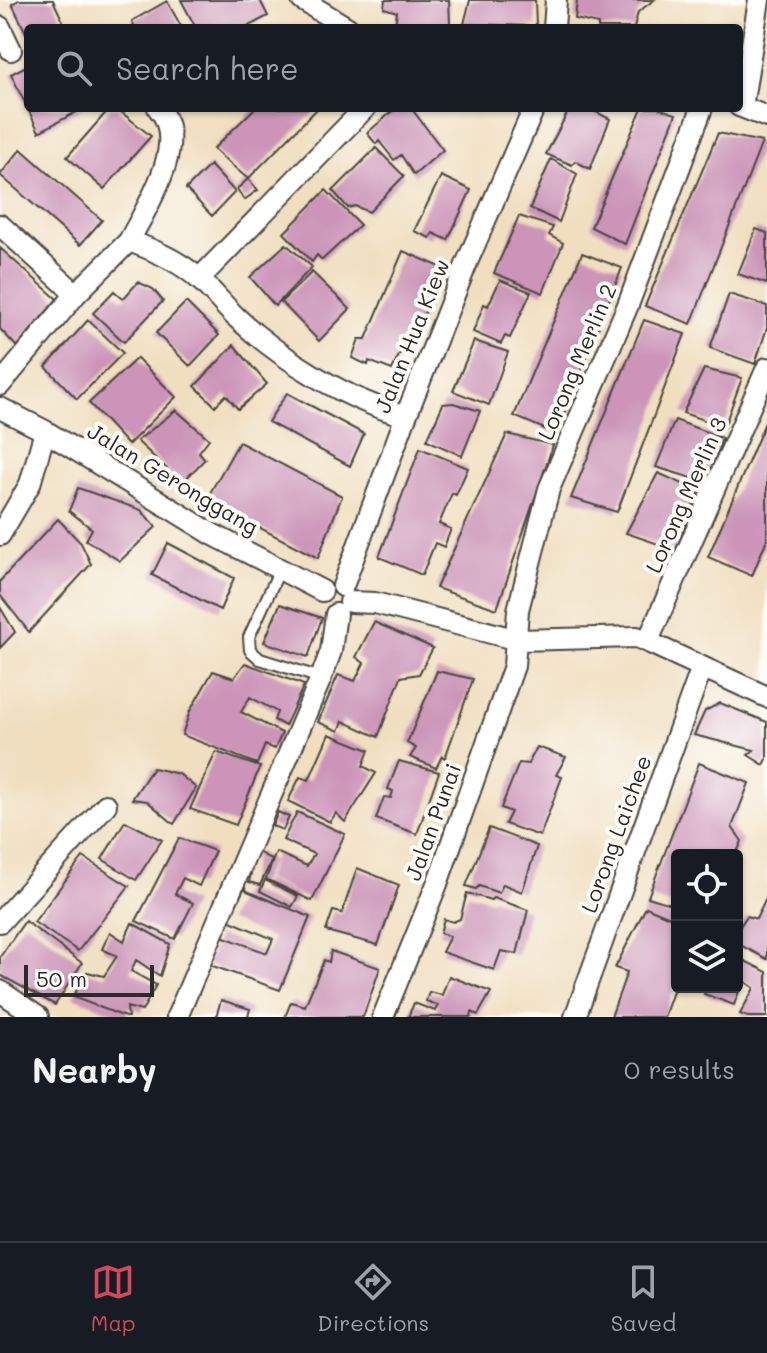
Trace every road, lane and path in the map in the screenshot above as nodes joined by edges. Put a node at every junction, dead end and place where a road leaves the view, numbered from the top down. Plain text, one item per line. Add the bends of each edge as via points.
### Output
1 (302, 0) edge
2 (556, 0) edge
3 (759, 0) edge
4 (341, 24) edge
5 (554, 24) edge
6 (0, 27) edge
7 (11, 50) dead end
8 (743, 94) edge
9 (743, 107) edge
10 (161, 112) edge
11 (361, 112) edge
12 (532, 112) edge
13 (700, 112) edge
14 (767, 117) edge
15 (0, 225) edge
16 (129, 241) junction
17 (199, 279) junction
18 (76, 294) junction
19 (767, 368) edge
20 (0, 385) edge
21 (0, 408) edge
22 (406, 416) junction
23 (45, 431) junction
24 (0, 535) edge
25 (280, 569) junction
26 (343, 601) junction
27 (518, 640) junction
28 (648, 641) junction
29 (702, 667) junction
30 (321, 678) junction
31 (767, 697) edge
32 (106, 805) dead end
33 (0, 922) edge
34 (0, 991) edge
35 (38, 1017) edge
36 (177, 1017) edge
37 (383, 1017) edge
38 (575, 1017) edge

1 - 4 street
2 - 5 street
3 - 8 street
6 - 7 street
9 - 14 street
10 - 16 street via 171,140 161,177
11 - 17 street
12 - 22 street, Jalan Hua Kiew
13 - 27 street, Lorong Merlin 2 via 628,305 549,489 518,610
15 - 18 street
16 - 17 street via 179,263
16 - 18 street
17 - 22 street via 279,352 351,396
18 - 20 street
19 - 28 street, Lorong Merlin 3
21 - 23 street, Jalan Geronggang
22 - 26 street, Jalan Hua Kiew
23 - 24 street via 30,484
23 - 25 street, Jalan Geronggang via 212,534
25 - 26 street, Jalan Geronggang via 322,591 323,609
25 - 30 lane via 249,637 250,650 260,659
26 - 27 street via 375,603
26 - 30 street, Jalan Hua Kiew
27 - 28 street
27 - 37 street, Jalan Punai via 514,666 447,855
28 - 29 street
29 - 31 street
29 - 38 street, Lorong Laichee
30 - 36 street, Jalan Hua Kiew
32 - 33 street
34 - 35 street

